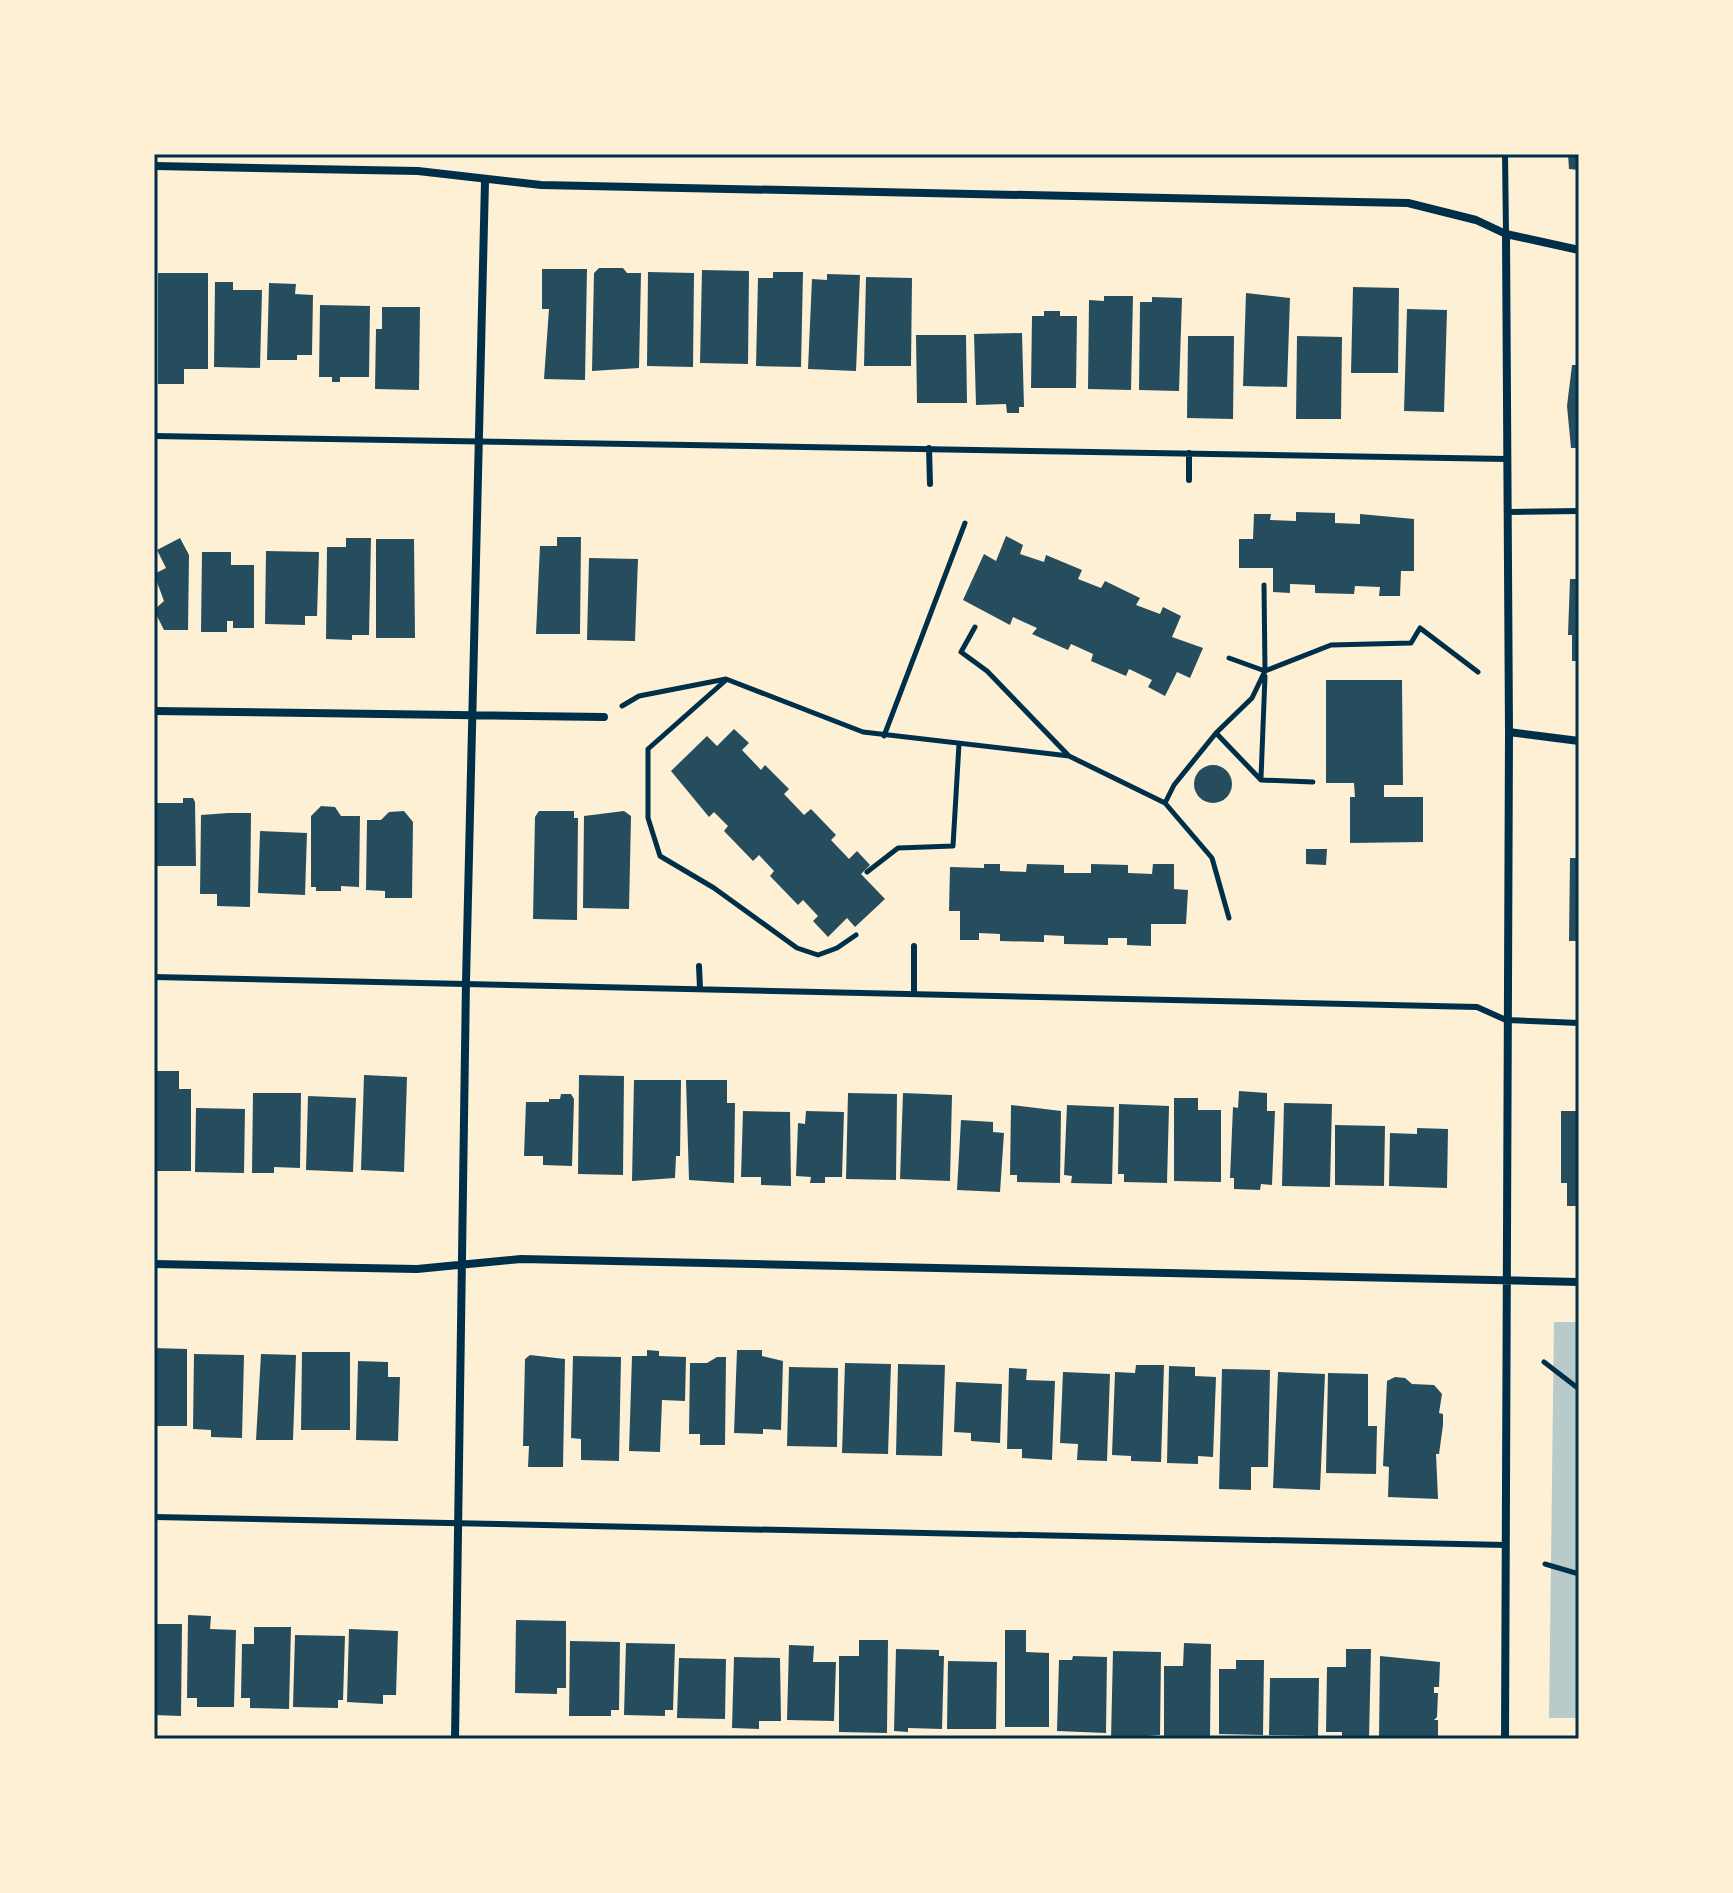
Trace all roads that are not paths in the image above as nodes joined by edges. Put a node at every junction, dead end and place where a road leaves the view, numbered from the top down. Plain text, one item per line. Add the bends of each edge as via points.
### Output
1 (1505, 154) edge
2 (154, 166) edge
3 (485, 181) junction
4 (1506, 234) junction
5 (1579, 250) edge
6 (154, 436) edge
7 (479, 441) junction
8 (929, 448) junction
9 (1189, 453) junction
10 (1507, 459) junction
11 (1189, 480) dead end
12 (930, 484) dead end
13 (1579, 511) edge
14 (1508, 512) junction
15 (154, 711) edge
16 (604, 717) road end
17 (473, 718) junction
18 (1509, 732) junction
19 (1579, 741) edge
20 (914, 946) dead end
21 (699, 966) dead end
22 (154, 977) edge
23 (466, 982) junction
24 (700, 988) junction
25 (914, 993) junction
26 (1506, 1020) junction
27 (1579, 1023) edge
28 (154, 1264) edge
29 (464, 1265) junction
30 (1504, 1281) junction
31 (1579, 1282) edge
32 (154, 1517) edge
33 (458, 1525) junction
34 (1506, 1545) junction
35 (455, 1739) edge
36 (1505, 1739) edge

1 - 4 lane
2 - 3 street via 418,171
3 - 4 street via 1408,203 1476,220
3 - 7 street
4 - 5 street
4 - 10 street
6 - 7 lane
7 - 8 lane
7 - 17 street
8 - 9 lane
8 - 12 lane
9 - 10 lane
9 - 11 lane
10 - 14 street
13 - 14 lane
14 - 18 street
15 - 17 street
16 - 17 street
17 - 23 street
18 - 19 street
18 - 26 street
20 - 25 lane
21 - 24 lane
22 - 23 lane
23 - 24 lane
23 - 29 street
24 - 25 lane
25 - 26 lane via 1477,1007
26 - 27 lane
26 - 30 street
28 - 29 street via 417,1269
29 - 30 street via 521,1259
29 - 33 street
30 - 31 street
30 - 34 street
32 - 33 lane
33 - 34 lane
33 - 35 street
34 - 36 street

